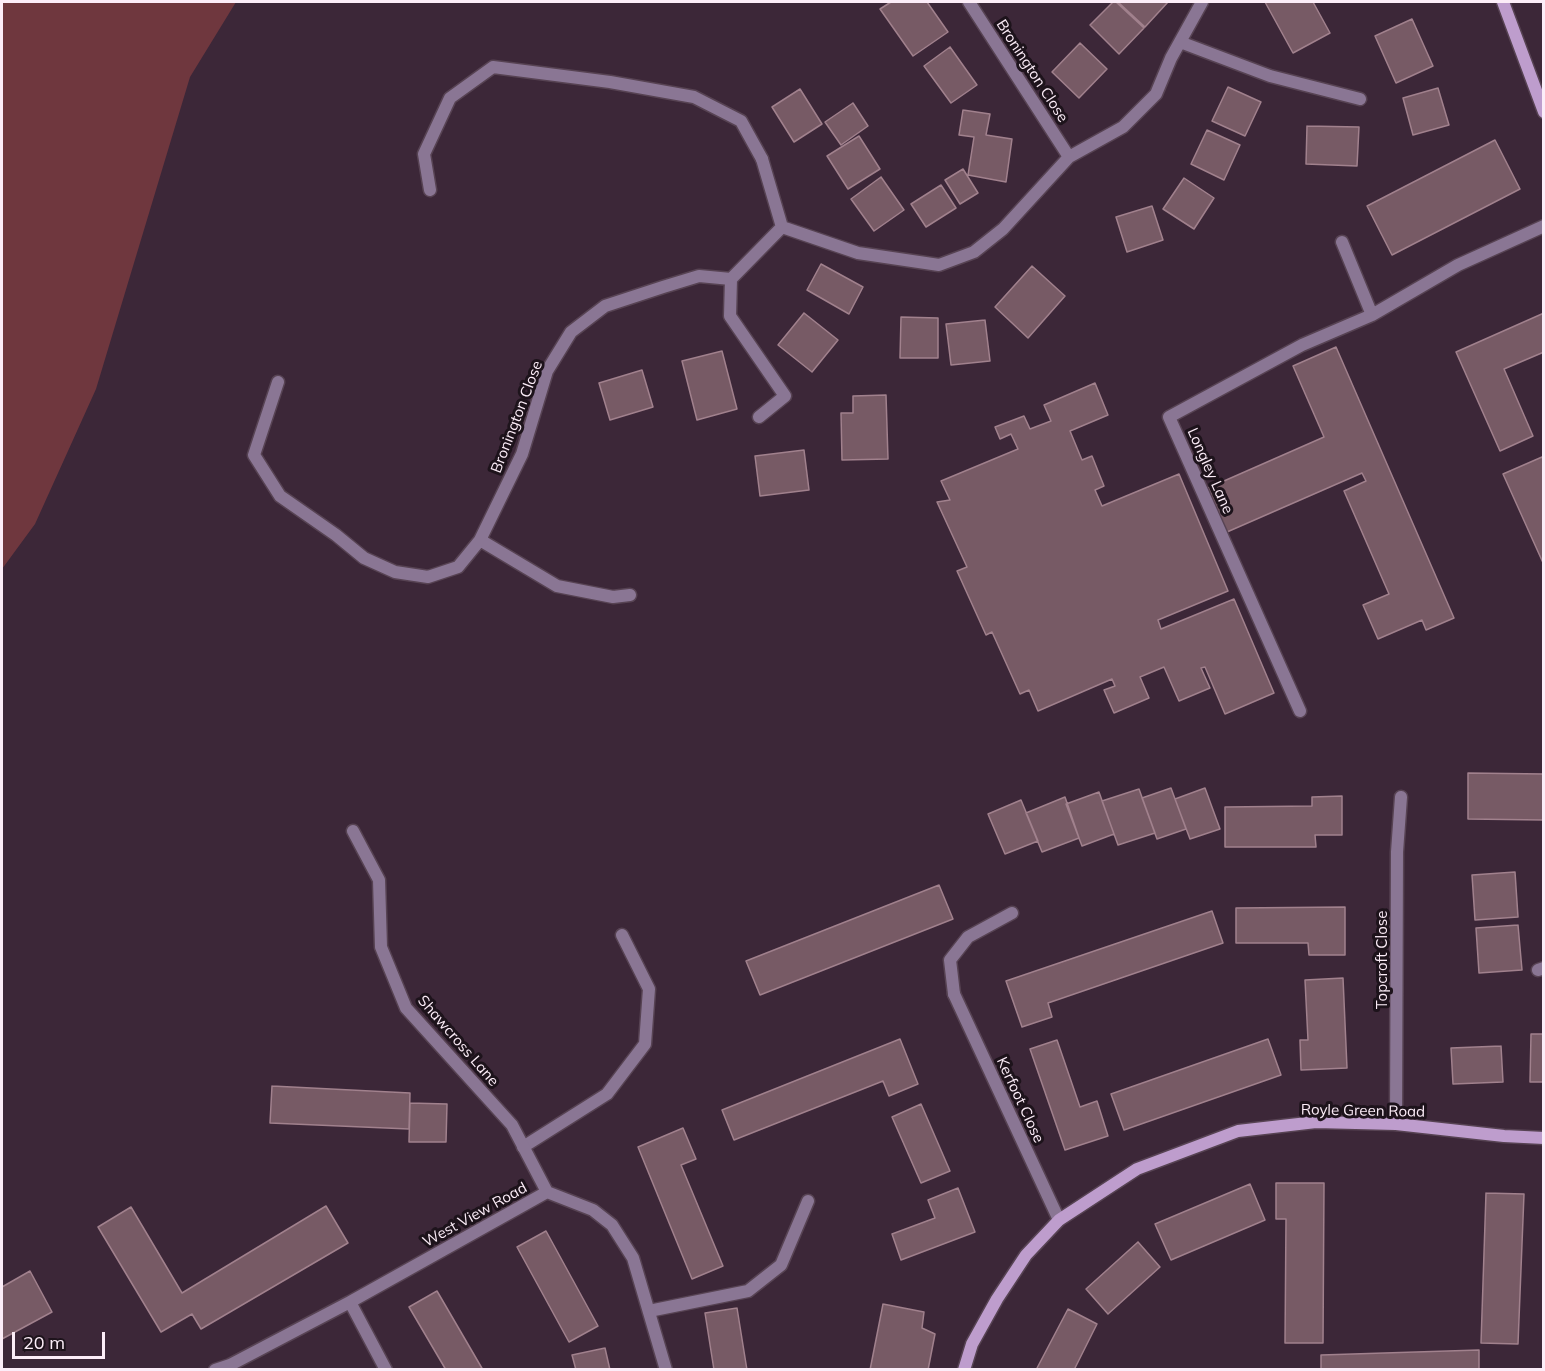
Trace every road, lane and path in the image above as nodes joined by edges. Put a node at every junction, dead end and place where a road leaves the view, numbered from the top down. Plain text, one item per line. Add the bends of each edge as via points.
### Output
1 (969, 2) edge
2 (1202, 2) edge
3 (1503, 2) edge
4 (1180, 42) junction
5 (1360, 99) dead end
6 (1544, 112) edge
7 (1070, 157) junction
8 (430, 190) dead end
9 (1544, 226) edge
10 (782, 227) junction
11 (1342, 242) dead end
12 (731, 279) junction
13 (1372, 315) junction
14 (278, 382) dead end
15 (759, 417) dead end
16 (480, 540) junction
17 (630, 595) dead end
18 (1300, 711) dead end
19 (1401, 797) dead end
20 (353, 831) dead end
21 (1012, 913) dead end
22 (622, 935) dead end
23 (1396, 1124) junction
24 (1544, 1138) edge
25 (524, 1147) junction
26 (547, 1192) junction
27 (808, 1201) dead end
28 (1059, 1220) junction
29 (350, 1302) junction
30 (649, 1311) junction
31 (215, 1370) edge
32 (386, 1370) edge
33 (666, 1370) edge
34 (964, 1370) edge

1 - 7 street, Bronington Close
2 - 4 street
3 - 6 main road
4 - 5 street via 1270,76
4 - 7 street via 1156,94 1123,128
7 - 10 street via 1003,229 974,252 939,265 858,253
8 - 10 street via 424,154 450,98 493,67 694,97 741,122 762,159
9 - 13 street, Longley Lane via 1458,265
10 - 12 street
11 - 13 street
12 - 15 street via 730,316 785,396
12 - 16 street, Bronington Close via 699,276 605,306 571,333 547,371 522,454
13 - 18 street, Longley Lane via 1302,345 1169,417
14 - 16 street, Bronington Close via 254,455 280,496 364,558 395,572 428,577 458,567
16 - 17 street via 557,586 613,597
19 - 23 street, Topcroft Close via 1397,852
20 - 25 street, Shawcross Lane via 379,880 381,947 406,1008 512,1125
21 - 28 street, Kerfoot Close via 968,937 950,960 954,993
22 - 25 street via 649,989 645,1044 607,1094
23 - 24 main road, Royle Green Road
23 - 28 main road, Royle Green Road via 1316,1122 1239,1131 1137,1169
25 - 26 street, Shawcross Lane
26 - 29 street, West View Road
26 - 30 street, West View Road via 593,1210 612,1225 633,1258
27 - 30 street via 781,1265 748,1291
28 - 34 main road, Royle Green Road via 1026,1255 997,1299 972,1344
29 - 31 street, West View Road
29 - 32 street
30 - 33 street, West View Road

